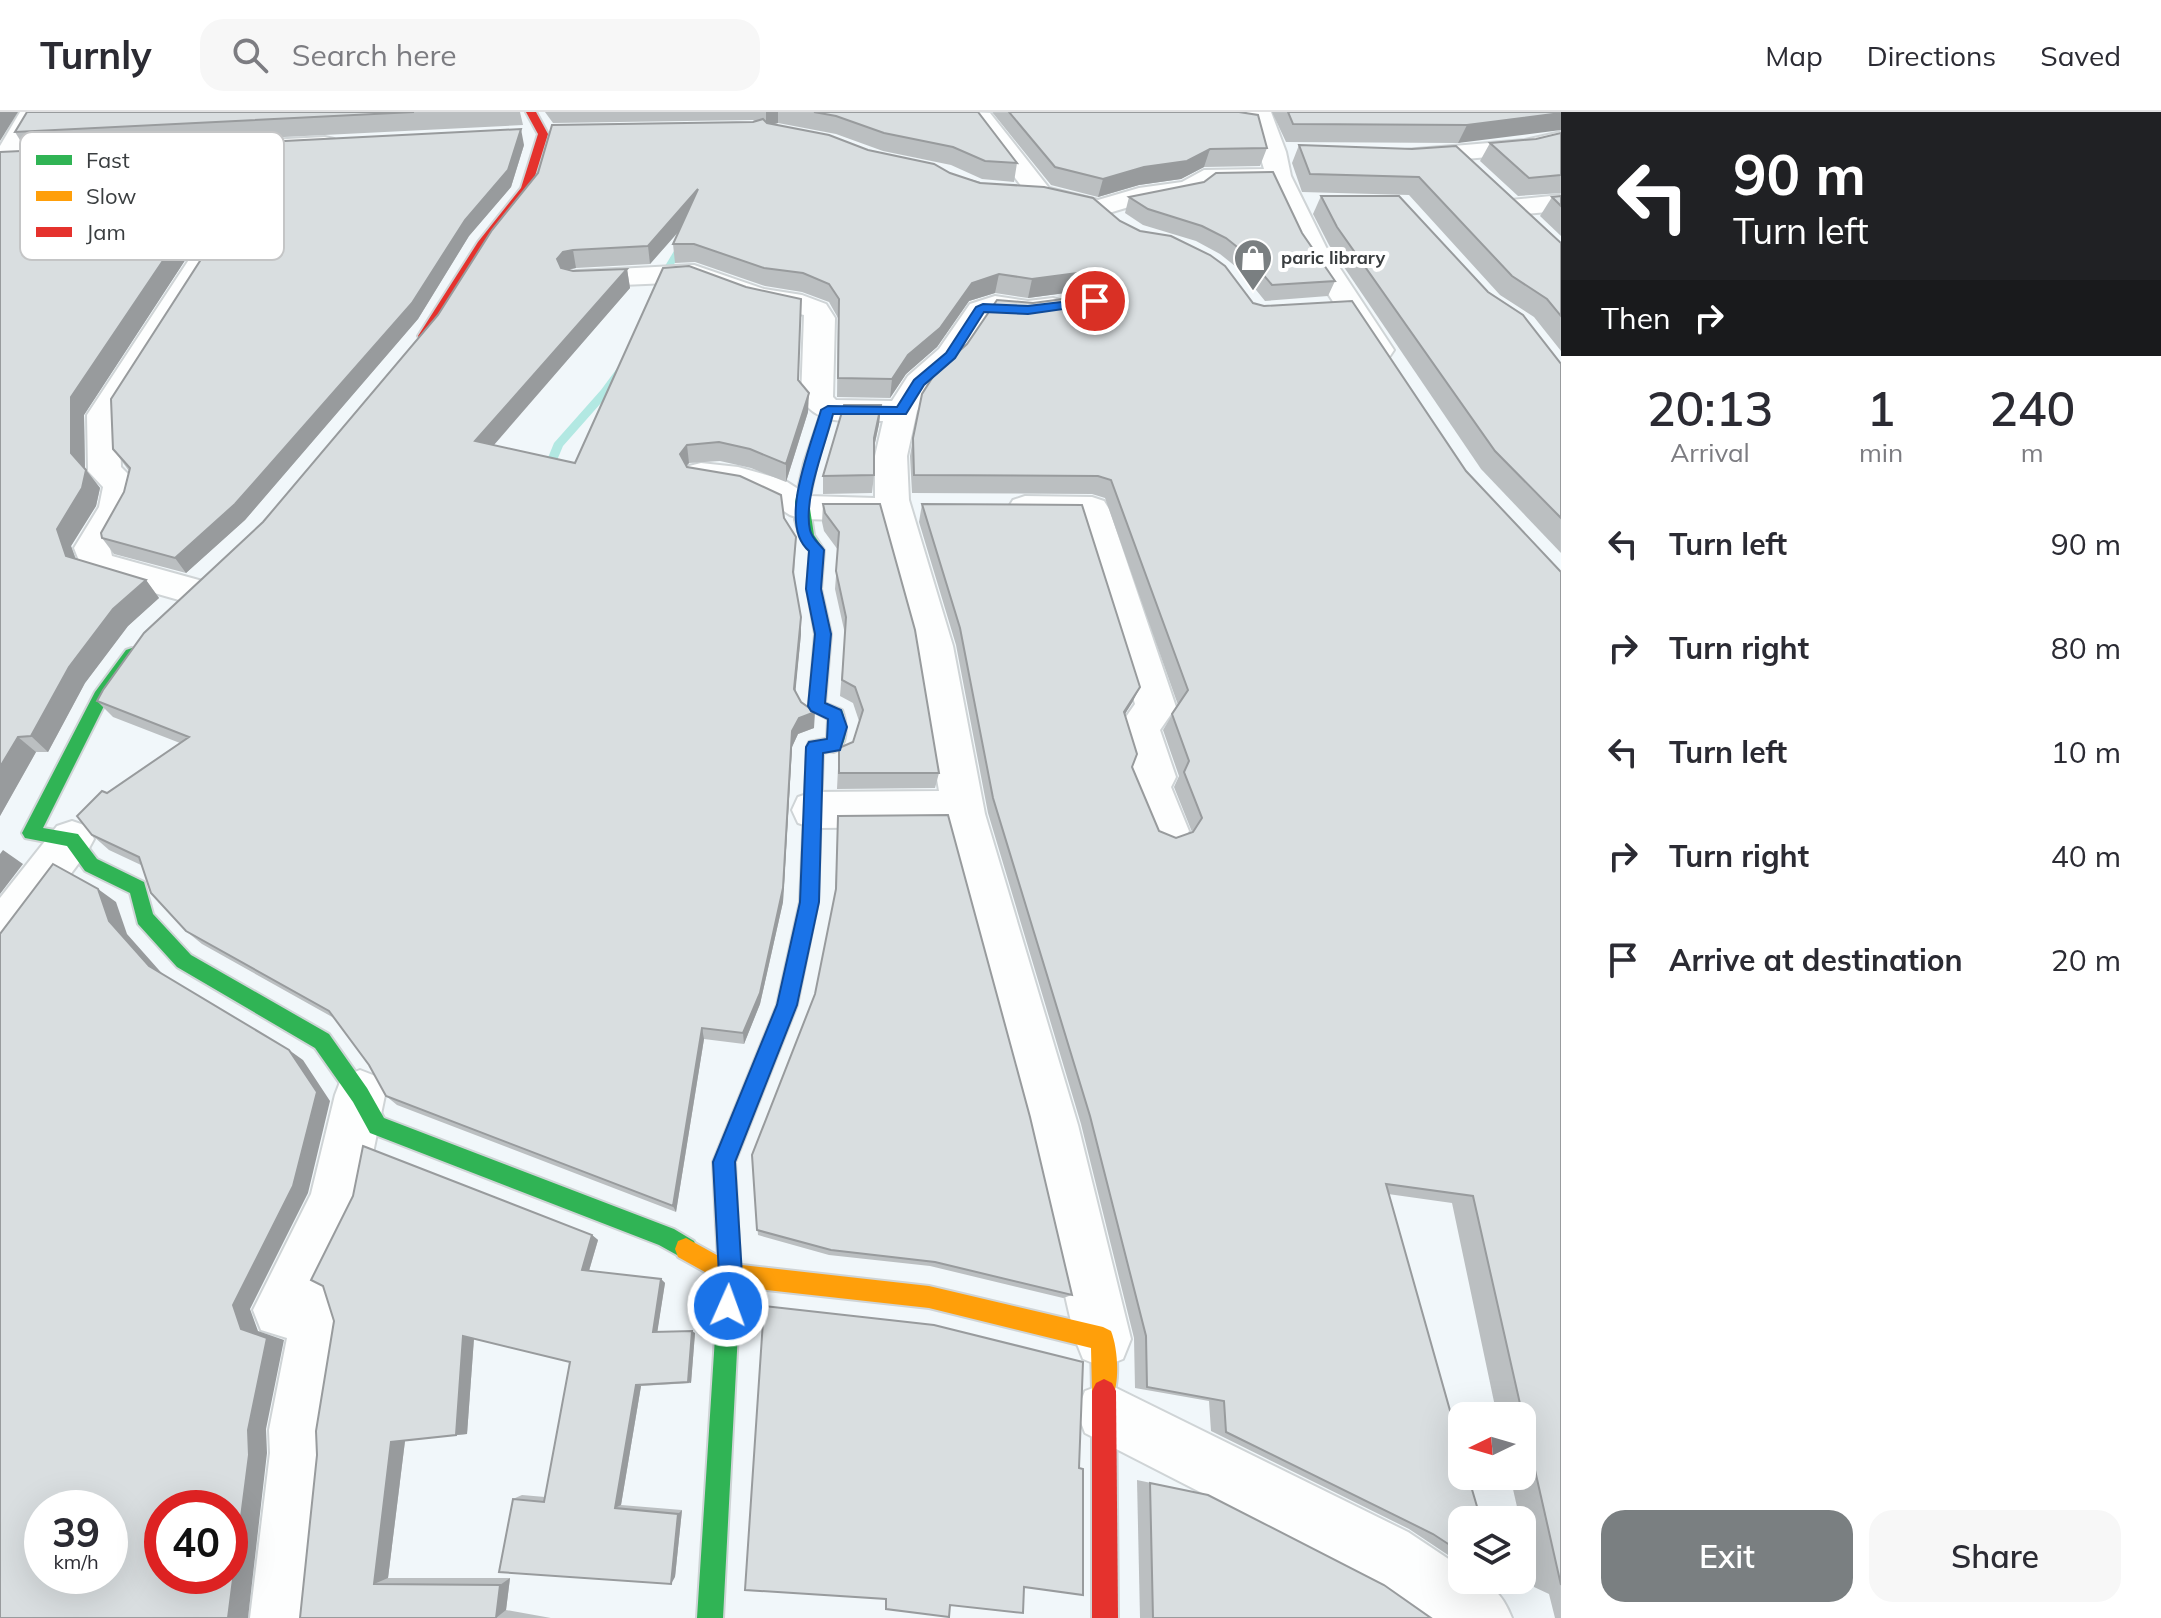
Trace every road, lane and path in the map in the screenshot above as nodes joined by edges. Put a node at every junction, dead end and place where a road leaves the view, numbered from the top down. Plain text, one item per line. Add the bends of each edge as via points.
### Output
1 (32, 112) edge
2 (973, 112) edge
3 (1253, 119) edge
4 (1534, 121) edge
5 (537, 123) edge
6 (570, 133) edge
7 (516, 135) edge
8 (1559, 141) edge
9 (353, 144) edge
10 (284, 146) edge
11 (1453, 153) junction
12 (1377, 156) edge
13 (2, 160) edge
14 (1286, 171) junction
15 (1494, 191) junction
16 (1009, 192) edge
17 (1040, 194) junction
18 (1324, 202) edge
19 (1561, 203) edge
20 (1099, 208) junction
21 (1126, 231) edge
22 (1535, 232) edge
23 (202, 260) edge
24 (577, 279) edge
25 (1082, 303) edge
26 (1351, 307) junction
27 (1319, 309) edge
28 (413, 349) edge
29 (1399, 379) edge
30 (828, 410) junction
31 (901, 411) junction
32 (701, 474) edge
33 (802, 507) junction
34 (987, 508) edge
35 (915, 510) junction
36 (190, 593) edge
37 (143, 638) edge
38 (963, 809) junction
39 (813, 810) junction
40 (1167, 831) edge
41 (53, 836) junction
42 (0, 933) edge
43 (360, 1095) junction
44 (730, 1275) junction
45 (1103, 1339) junction
46 (1106, 1412) junction
47 (282, 1618) edge
48 (710, 1618) edge
49 (1105, 1618) edge
50 (1480, 1618) edge

1 - 13 street
2 - 17 street
3 - 14 street
4 - 8 street
5 - 6 street
5 - 7 street
5 - 28 street via 526,189 482,244
8 - 11 street
9 - 10 street
11 - 12 street
11 - 15 street
14 - 18 street
14 - 20 street via 1204,178 1189,189
14 - 26 street via 1312,247
15 - 19 street
15 - 22 street
16 - 17 street
17 - 20 street
20 - 21 street
23 - 36 street via 103,415 105,471 121,484 116,507 92,548 97,564
24 - 30 street via 694,273 758,297 816,310 817,399
25 - 31 street via 980,310 950,355 919,383
26 - 27 street
26 - 29 street
30 - 31 street
30 - 33 street
31 - 35 street via 891,456
32 - 33 street via 772,488
33 - 35 street
33 - 39 street via 802,529 817,550 814,589 823,634 817,706 836,715 838,727 834,745 815,747
34 - 40 street via 1092,509 1156,707 1139,727 1155,777 1147,781
35 - 38 street
37 - 41 street via 101,696
38 - 39 street
38 - 45 street via 1052,1125
39 - 44 street via 809,902 787,1005 724,1162
41 - 42 street
41 - 43 street via 91,865 138,888 145,918 184,961 322,1041
43 - 44 street via 377,1126 666,1237
43 - 47 street via 336,1201 281,1310 315,1311 318,1323 299,1430
44 - 45 street via 929,1297
44 - 48 street
45 - 46 street
46 - 49 street
46 - 50 street via 1386,1554

